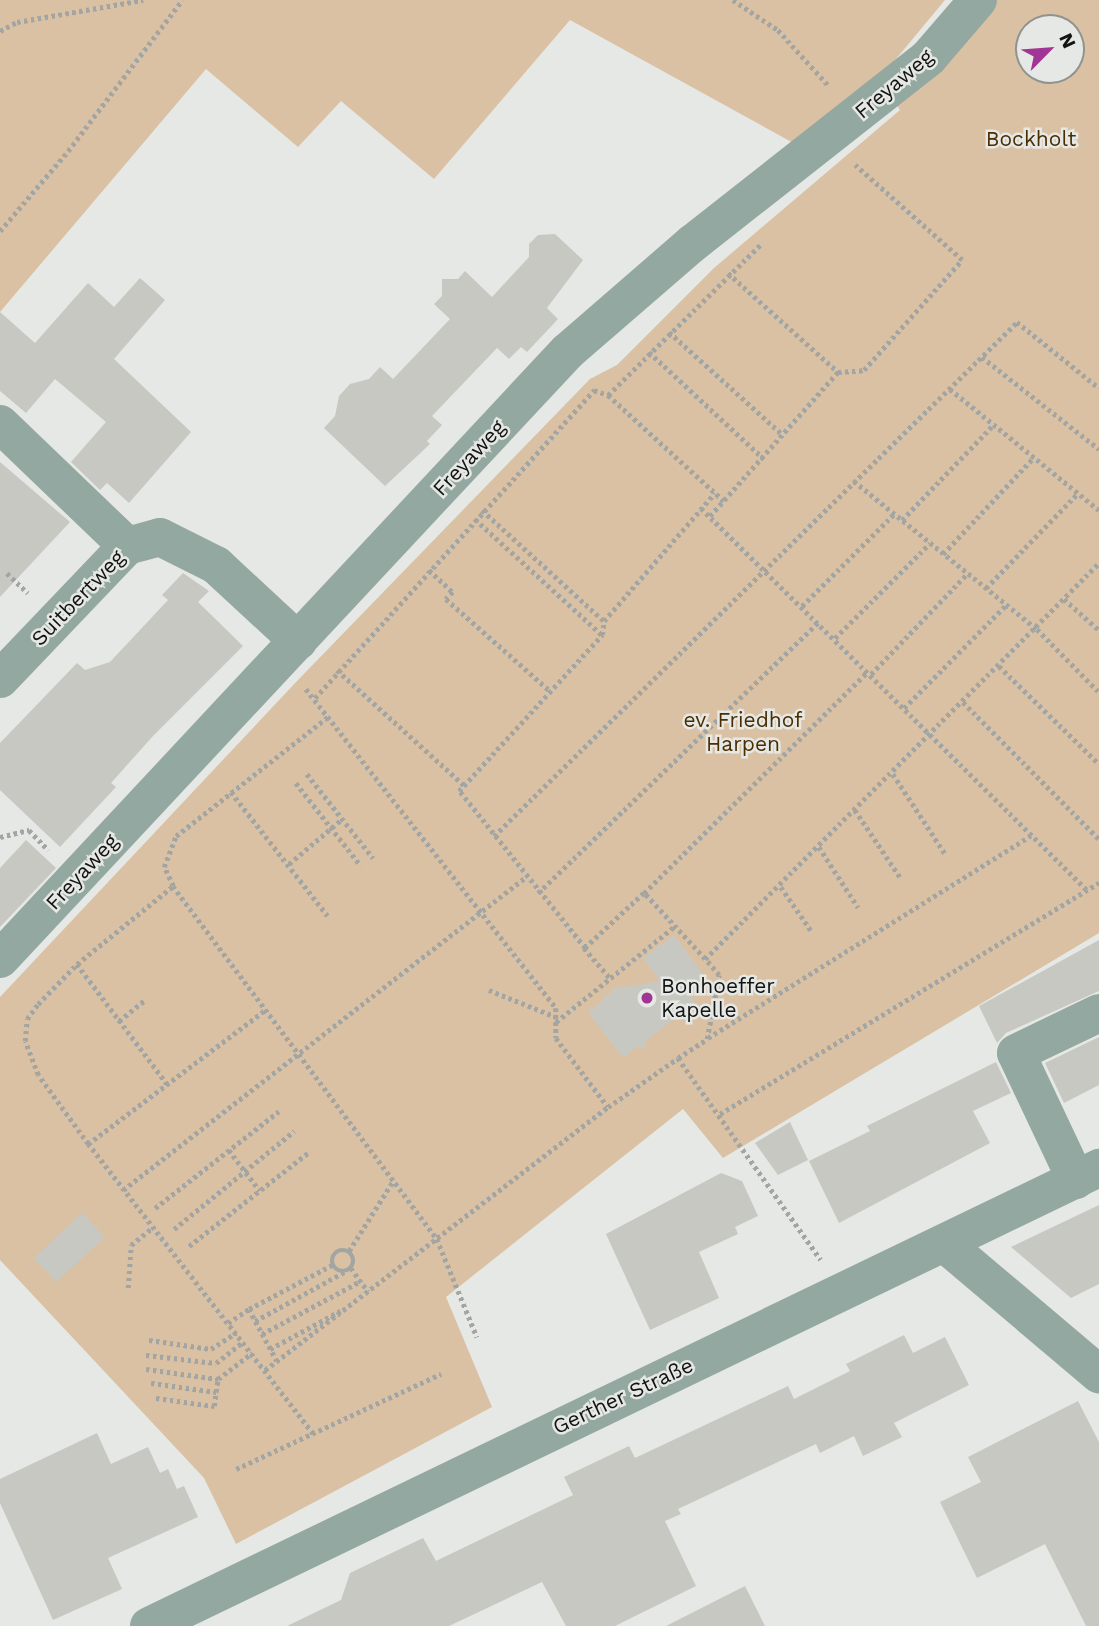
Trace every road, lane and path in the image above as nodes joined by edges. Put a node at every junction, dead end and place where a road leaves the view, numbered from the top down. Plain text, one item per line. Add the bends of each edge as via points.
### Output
1 (143, 0) edge
2 (182, 0) edge
3 (733, 0) edge
4 (978, 0) edge
5 (0, 31) edge
6 (845, 125) junction
7 (843, 173) dead end
8 (0, 231) edge
9 (769, 237) dead end
10 (727, 273) junction
11 (669, 332) junction
12 (649, 352) junction
13 (982, 357) junction
14 (838, 372) junction
15 (1099, 388) edge
16 (950, 389) junction
17 (608, 395) junction
18 (0, 424) edge
19 (994, 424) junction
20 (782, 435) junction
21 (1099, 449) edge
22 (1034, 457) junction
23 (764, 459) junction
24 (855, 481) junction
25 (715, 493) junction
26 (1078, 493) junction
27 (724, 501) junction
28 (701, 508) junction
29 (482, 510) junction
30 (1099, 510) edge
31 (894, 513) junction
32 (710, 516) junction
33 (475, 519) junction
34 (902, 520) junction
35 (930, 543) junction
36 (127, 547) junction
37 (943, 554) junction
38 (1098, 567) edge
39 (429, 570) junction
40 (766, 570) junction
41 (968, 573) junction
42 (986, 588) junction
43 (1064, 599) junction
44 (1007, 604) junction
45 (802, 606) junction
46 (604, 621) junction
47 (819, 622) junction
48 (1037, 629) junction
49 (1099, 630) edge
50 (602, 635) junction
51 (835, 638) junction
52 (288, 651) junction
53 (999, 666) junction
54 (337, 670) junction
55 (870, 672) junction
56 (0, 679) edge
57 (551, 692) junction
58 (1099, 692) edge
59 (315, 698) junction
60 (963, 702) junction
61 (904, 708) junction
62 (328, 717) junction
63 (931, 736) junction
64 (1099, 764) edge
65 (307, 774) dead end
66 (893, 774) junction
67 (296, 783) dead end
68 (465, 786) junction
69 (231, 792) junction
70 (855, 810) junction
71 (342, 818) junction
72 (331, 828) junction
73 (1031, 835) junction
74 (494, 836) junction
75 (0, 837) edge
76 (1099, 839) edge
77 (819, 848) junction
78 (946, 855) dead end
79 (373, 858) dead end
80 (289, 864) junction
81 (361, 866) dead end
82 (526, 877) junction
83 (900, 877) dead end
84 (76, 878) junction
85 (1099, 883) edge
86 (173, 886) junction
87 (781, 887) junction
88 (1087, 890) junction
89 (644, 892) junction
90 (538, 893) junction
91 (858, 907) dead end
92 (480, 913) junction
93 (328, 916) dead end
94 (675, 926) junction
95 (812, 932) dead end
96 (584, 948) dead end
97 (0, 959) edge
98 (705, 959) junction
99 (77, 964) junction
100 (610, 978) dead end
101 (489, 990) dead end
102 (144, 1001) dead end
103 (265, 1010) junction
104 (1099, 1013) edge
105 (556, 1020) junction
106 (119, 1021) junction
107 (707, 1039) junction
108 (299, 1055) junction
109 (678, 1058) junction
110 (167, 1084) junction
111 (608, 1107) junction
112 (279, 1111) dead end
113 (720, 1114) junction
114 (294, 1131) dead end
115 (88, 1144) junction
116 (229, 1150) junction
117 (310, 1151) dead end
118 (245, 1171) junction
119 (1087, 1174) edge
120 (393, 1181) junction
121 (123, 1190) junction
122 (260, 1191) junction
123 (155, 1208) dead end
124 (153, 1227) junction
125 (174, 1229) dead end
126 (437, 1239) junction
127 (945, 1244) junction
128 (188, 1246) dead end
129 (349, 1251) junction
130 (332, 1265) junction
131 (351, 1268) junction
132 (344, 1272) junction
133 (360, 1281) junction
134 (128, 1288) dead end
135 (368, 1291) junction
136 (843, 1293) junction
137 (352, 1304) junction
138 (249, 1309) junction
139 (255, 1321) junction
140 (228, 1323) junction
141 (236, 1334) junction
142 (262, 1334) junction
143 (477, 1337) dead end
144 (149, 1340) dead end
145 (243, 1342) junction
146 (270, 1349) junction
147 (251, 1353) junction
148 (146, 1355) dead end
149 (277, 1361) junction
150 (146, 1369) dead end
151 (265, 1370) junction
152 (441, 1374) dead end
153 (1099, 1374) edge
154 (218, 1379) junction
155 (151, 1384) dead end
156 (216, 1392) junction
157 (156, 1398) dead end
158 (313, 1434) junction
159 (236, 1469) dead end
160 (149, 1626) edge

1 - 5 path via 17,22
2 - 8 path
3 - 6 path via 778,30 808,60 831,88
4 - 6 street, Freyaweg via 929,57
6 - 52 street, Freyaweg via 693,243 567,352
7 - 14 path via 853,164 962,260 864,370
9 - 10 path
10 - 11 path
10 - 14 path
11 - 12 path
11 - 20 path
12 - 17 path
12 - 23 path
13 - 15 path via 1017,322
13 - 16 path
13 - 21 path
14 - 20 path
16 - 19 path
16 - 24 path
17 - 25 path
17 - 29 path via 594,390
18 - 36 street
19 - 22 path
19 - 34 path
20 - 23 path
22 - 26 path
22 - 37 path
23 - 27 path
24 - 31 path
24 - 40 path
25 - 27 path
25 - 28 path
26 - 30 path
26 - 42 path
27 - 32 path
28 - 32 path
28 - 46 path
29 - 33 path
29 - 46 path
31 - 34 path
31 - 45 path
32 - 40 path
33 - 39 path
33 - 50 path
34 - 35 path
35 - 37 path
35 - 51 path
36 - 52 street, Suitbertweg via 160,537 216,565
36 - 56 street, Suitbertweg
37 - 41 path
38 - 43 path
39 - 54 path
39 - 57 path via 453,592 446,598
40 - 45 path
40 - 74 path
41 - 42 path
41 - 55 path
42 - 44 path
43 - 48 path
43 - 49 path
44 - 48 path
44 - 61 path
45 - 47 path
46 - 50 path
47 - 51 path
47 - 90 path
48 - 53 path
48 - 58 path
50 - 57 path
51 - 55 path
52 - 59 path
52 - 84 street, Freyaweg
53 - 60 path
53 - 64 path
54 - 59 path
54 - 68 path
55 - 61 path
55 - 89 path
57 - 68 path
59 - 62 path
60 - 63 path
60 - 76 path
61 - 63 path
62 - 69 path
62 - 92 path
63 - 66 path
63 - 73 path
65 - 71 path
66 - 70 path
66 - 78 path
67 - 72 path
68 - 74 path via 459,792
69 - 80 path
69 - 86 path via 176,836 164,867
70 - 77 path
70 - 83 path
71 - 72 path
71 - 79 path
72 - 80 path
72 - 81 path
73 - 88 path
73 - 107 path
74 - 82 path
75 - 84 path via 29,830
77 - 87 path
77 - 91 path
80 - 93 path
82 - 90 path
82 - 92 path
84 - 97 street, Freyaweg
85 - 88 path
86 - 99 path
86 - 103 path
87 - 95 path
87 - 98 path
88 - 113 path
89 - 90 path via 585,948
89 - 94 path
92 - 105 path via 556,1008
92 - 108 path
94 - 98 path
94 - 105 path
96 - 100 path
98 - 107 path via 719,975
99 - 106 path
99 - 115 path via 27,1019 25,1041 38,1075
101 - 105 path
102 - 106 path
103 - 108 path
103 - 110 path
104 - 119 street via 1016,1053
105 - 111 path via 556,1038
106 - 110 path
107 - 109 path
108 - 120 path
108 - 121 path
109 - 111 path
109 - 113 path
110 - 115 path
111 - 126 path
112 - 116 path
113 - 136 path
114 - 118 path
115 - 121 path
116 - 118 path
116 - 123 path
117 - 122 path
118 - 122 path
118 - 125 path
119 - 127 street, Gerther Straße
120 - 126 path
120 - 129 path
121 - 124 path
122 - 128 path
124 - 134 path via 131,1245
124 - 140 path
126 - 135 path
126 - 143 path
127 - 136 street, Gerther Straße
127 - 153 street
129 - 130 path via 334,1254
129 - 131 path via 354,1258
130 - 132 path
130 - 138 path
131 - 132 path
131 - 133 path
132 - 139 path
133 - 135 path
133 - 142 path
135 - 137 path
136 - 160 street, Gerther Straße
137 - 146 path
137 - 149 path
138 - 139 path
138 - 140 path
139 - 142 path
140 - 141 path
141 - 144 path via 211,1349
141 - 145 path
142 - 146 path
145 - 147 path
145 - 148 path via 215,1363
146 - 149 path
147 - 151 path
147 - 154 path
149 - 151 path
150 - 154 path
151 - 158 path
152 - 158 path
154 - 156 path
155 - 156 path
156 - 157 path via 214,1406
158 - 159 path

